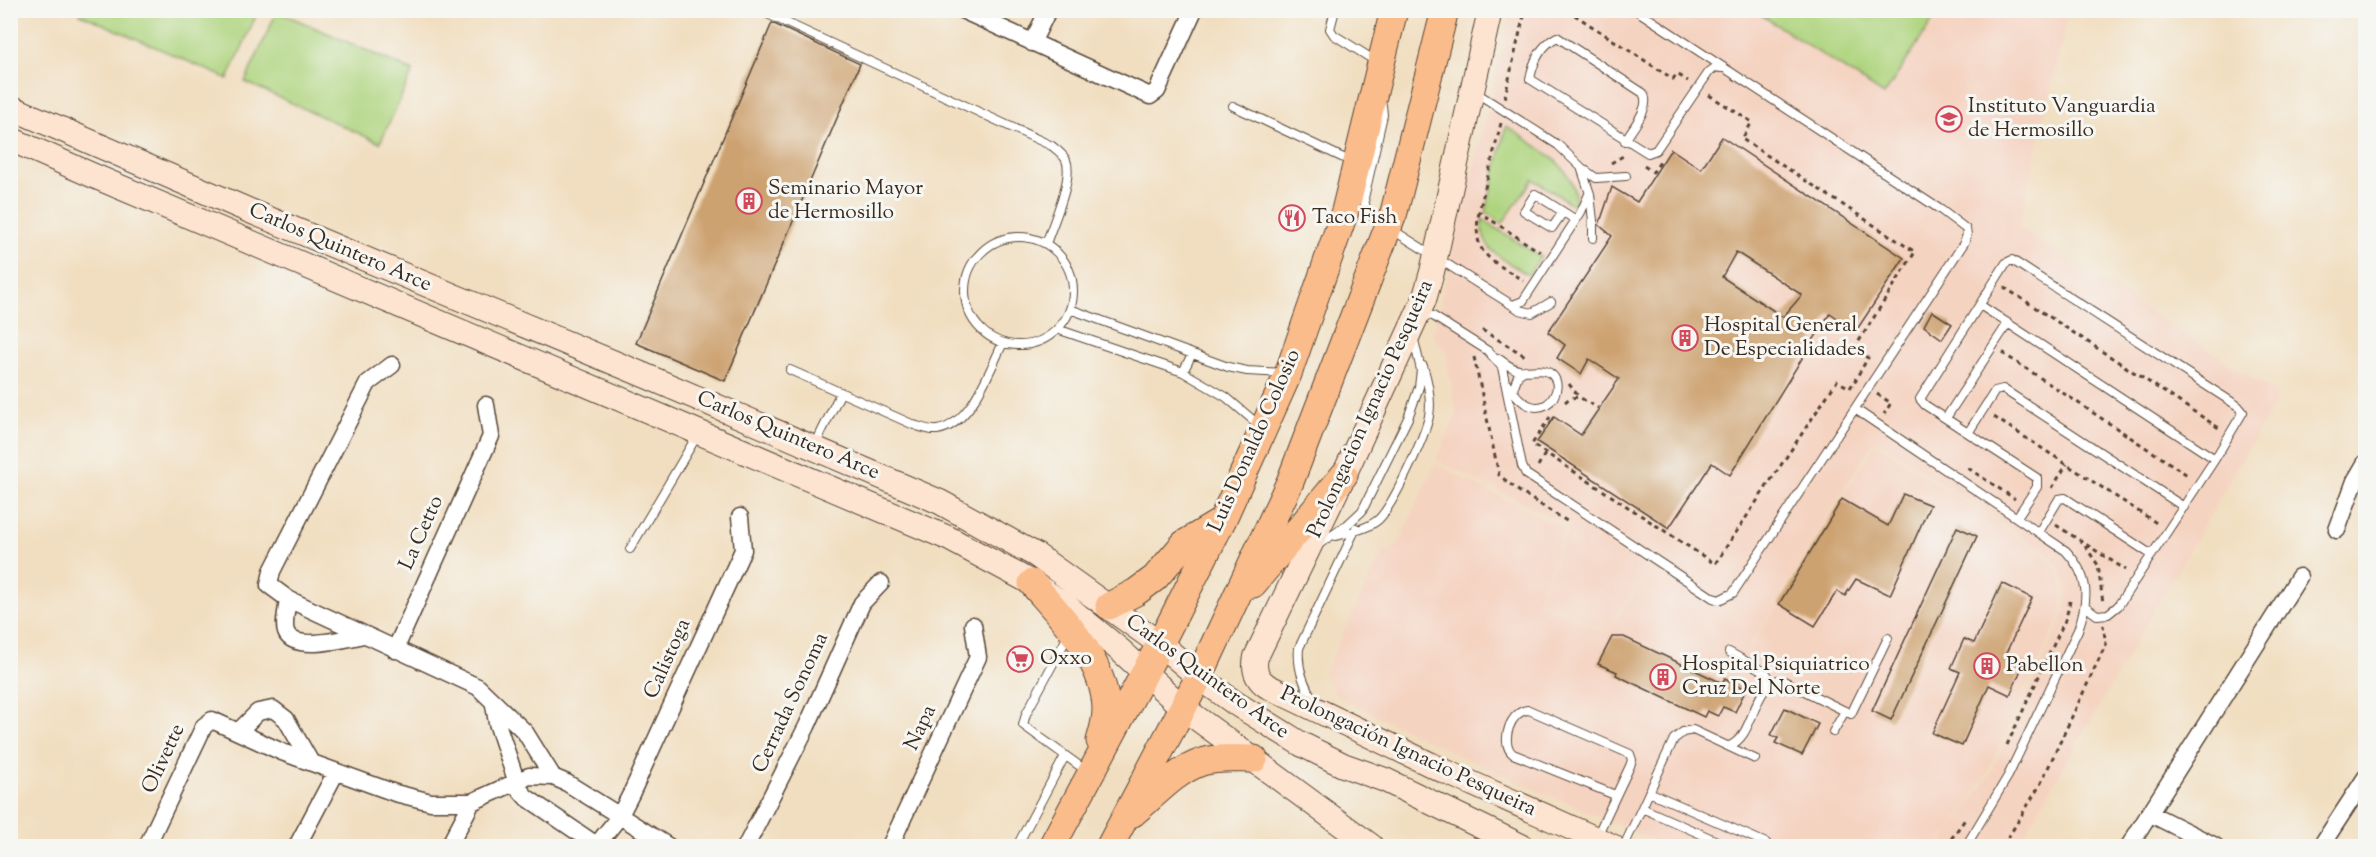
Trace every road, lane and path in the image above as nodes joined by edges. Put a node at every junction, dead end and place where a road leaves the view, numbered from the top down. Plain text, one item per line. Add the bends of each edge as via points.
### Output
1 (759, 10) edge
2 (962, 10) edge
3 (1048, 10) edge
4 (1194, 10) edge
5 (1335, 10) edge
6 (1394, 10) edge
7 (1445, 10) edge
8 (1567, 10) edge
9 (1636, 10) edge
10 (1490, 12) edge
11 (1032, 43) junction
12 (1706, 56) junction
13 (1380, 68) junction
14 (1725, 69) junction
15 (1709, 72) junction
16 (1697, 87) junction
17 (1472, 90) junction
18 (1233, 106) dead end
19 (10, 107) edge
20 (1503, 119) dead end
21 (10, 122) edge
22 (10, 139) edge
23 (1625, 141) junction
24 (111, 151) junction
25 (1357, 164) junction
26 (1581, 167) junction
27 (1626, 176) dead end
28 (1589, 191) junction
29 (132, 192) junction
30 (250, 211) junction
31 (1479, 212) junction
32 (1563, 212) junction
33 (1576, 220) junction
34 (1388, 229) junction
35 (1593, 238) dead end
36 (1046, 244) junction
37 (1436, 256) junction
38 (1546, 256) dead end
39 (1528, 284) dead end
40 (1551, 302) dead end
41 (1513, 305) junction
42 (1980, 305) junction
43 (1070, 309) junction
44 (2008, 323) junction
45 (1058, 329) junction
46 (1411, 329) junction
47 (2000, 335) junction
48 (1003, 343) junction
49 (1192, 354) junction
50 (1419, 355) junction
51 (1494, 356) junction
52 (392, 365) dead end
53 (790, 370) dead end
54 (1525, 370) junction
55 (1184, 372) junction
56 (1288, 374) junction
57 (646, 376) junction
58 (1855, 380) junction
59 (1505, 382) junction
60 (1868, 388) junction
61 (1512, 391) junction
62 (841, 392) junction
63 (1510, 401) junction
64 (486, 405) dead end
65 (1560, 405) dead end
66 (1598, 408) dead end
67 (1855, 409) junction
68 (1552, 413) dead end
69 (1946, 418) junction
70 (749, 420) junction
71 (1878, 423) junction
72 (1264, 429) junction
73 (1968, 432) junction
74 (699, 433) junction
75 (814, 447) junction
76 (2215, 459) junction
77 (2366, 462) edge
78 (2067, 464) dead end
79 (1344, 475) junction
80 (2190, 477) dead end
81 (2184, 507) junction
82 (1362, 511) junction
83 (740, 517) dead end
84 (2017, 517) junction
85 (1222, 521) junction
86 (2158, 524) dead end
87 (1355, 531) junction
88 (2337, 531) dead end
89 (2039, 532) junction
90 (2077, 538) dead end
91 (1327, 539) junction
92 (630, 549) dead end
93 (1305, 554) junction
94 (2152, 555) junction
95 (2299, 577) dead end
96 (881, 583) dead end
97 (1032, 583) junction
98 (2071, 587) dead end
99 (288, 599) junction
100 (1109, 606) junction
101 (2086, 607) junction
102 (2103, 615) junction
103 (1225, 620) junction
104 (973, 625) dead end
105 (1071, 631) junction
106 (364, 635) junction
107 (1888, 638) dead end
108 (1160, 644) junction
109 (395, 650) junction
110 (1729, 652) dead end
111 (1256, 657) joint
112 (1759, 667) junction
113 (1144, 672) junction
114 (1199, 677) junction
115 (1784, 681) junction
116 (1767, 687) junction
117 (494, 705) junction
118 (1184, 708) junction
119 (1845, 711) junction
120 (1323, 712) junction
121 (239, 731) junction
122 (1833, 732) dead end
123 (1729, 746) junction
124 (2006, 747) dead end
125 (1065, 756) junction
126 (1254, 759) junction
127 (1755, 759) dead end
128 (310, 761) junction
129 (1444, 771) junction
130 (336, 772) junction
131 (1093, 772) junction
132 (553, 777) junction
133 (2366, 777) edge
134 (1385, 780) junction
135 (515, 781) junction
136 (1649, 792) junction
137 (1615, 795) junction
138 (472, 802) junction
139 (1642, 807) junction
140 (1972, 810) dead end
141 (2149, 813) junction
142 (619, 817) junction
143 (1123, 821) junction
144 (1604, 842) edge
145 (147, 846) edge
146 (297, 846) edge
147 (449, 846) edge
148 (597, 846) edge
149 (668, 846) edge
150 (746, 846) edge
151 (890, 846) edge
152 (1017, 846) edge
153 (1052, 846) edge
154 (1110, 846) edge
155 (1371, 846) edge
156 (1521, 846) edge
157 (1624, 846) edge
158 (1728, 846) edge
159 (1765, 846) edge
160 (1946, 846) edge
161 (1966, 846) edge
162 (2003, 846) edge
163 (2129, 846) edge
164 (2215, 846) edge
165 (2321, 846) edge

1 - 36 lane via 1052,146 1067,162 1068,174
2 - 11 street
3 - 11 street
4 - 11 street via 1154,95
5 - 13 lane via 1330,29 1334,35
6 - 13 main road, Luis Donaldo Colosio
7 - 34 main road, Luis Donaldo Colosio
8 - 16 path via 1673,79 1677,74
9 - 12 lane
10 - 17 main road, Prolongacion Ignacio Pesqueira
12 - 14 lane
12 - 15 lane
13 - 25 main road, Luis Donaldo Colosio
13 - 34 lane via 1383,115 1364,198 1372,218
14 - 15 lane
14 - 60 lane via 1966,229 1964,243
15 - 16 lane
16 - 23 lane via 1656,150 1648,153
16 - 58 path via 1752,122 1742,139 1915,252 1854,349 1868,358
17 - 26 lane via 1558,145
17 - 37 main road, Prolongacion Ignacio Pesqueira
18 - 25 lane
19 - 24 main road, Carlos Quintero Arce
20 - 31 path
21 - 24 main road via 28,124 70,142
22 - 29 main road, Carlos Quintero Arce
23 - 23 lane via 1530,80 1534,60 1550,41 1557,37 1643,93 1646,105
24 - 30 main road, Carlos Quintero Arce
25 - 56 main road, Luis Donaldo Colosio via 1345,211
26 - 27 lane via 1596,178
26 - 28 lane
28 - 33 lane
28 - 35 lane
29 - 30 main road via 238,222
29 - 74 main road, Carlos Quintero Arce
30 - 57 main road, Carlos Quintero Arce
31 - 38 path
31 - 39 path via 1476,230 1481,251
32 - 32 lane via 1535,195 1524,211 1552,228
32 - 33 lane
33 - 41 lane via 1523,301
34 - 37 lane
34 - 103 main road, Luis Donaldo Colosio via 1290,482
36 - 43 lane via 1067,266 1073,294
36 - 48 lane via 1031,238 998,241 984,250 967,278 968,310 988,336
37 - 41 lane
37 - 46 main road, Prolongacion Ignacio Pesqueira
40 - 41 lane via 1532,313
42 - 44 lane
42 - 69 lane via 1920,399
42 - 76 lane via 2006,263 2012,260 2145,345 2241,409 2242,416
43 - 45 lane
43 - 49 lane
44 - 47 lane
44 - 76 lane
45 - 48 lane via 1032,343
45 - 55 lane
46 - 50 lane
46 - 51 lane via 1421,317 1433,316
46 - 79 main road, Prolongacion Ignacio Pesqueira
47 - 69 lane
47 - 80 path via 2011,343 2004,354
48 - 62 lane via 968,411 954,425 935,430 914,424
49 - 55 lane
49 - 56 lane via 1247,371
50 - 82 lane via 1419,387 1408,418
50 - 87 lane via 1430,389 1424,433 1386,510 1378,520
51 - 54 lane
51 - 59 lane via 1502,366
52 - 99 street via 368,383 272,571 269,585
53 - 62 lane
54 - 61 lane via 1518,375
54 - 61 lane via 1545,370 1554,376 1554,397 1537,407
55 - 72 lane via 1226,398
56 - 72 main road, Luis Donaldo Colosio
57 - 70 main road, Carlos Quintero Arce
57 - 74 main road
58 - 60 path
58 - 68 path via 1850,388 1837,381 1715,564 1532,444
59 - 61 lane
59 - 63 lane
60 - 67 lane
60 - 71 path via 1891,403
61 - 63 lane
62 - 75 lane
63 - 67 lane via 1526,474 1719,600 1733,593
64 - 109 street, La Cetto via 491,436
65 - 66 path via 1579,397
67 - 71 lane
69 - 73 lane
70 - 74 main road via 730,421
70 - 75 main road, Carlos Quintero Arce
71 - 84 lane
72 - 85 main road, Luis Donaldo Colosio
73 - 81 lane via 1995,391 2003,388
73 - 84 lane via 2037,478 2037,487
74 - 92 lane
74 - 97 main road, Carlos Quintero Arce via 948,538
75 - 100 main road, Carlos Quintero Arce via 940,502 1036,555
76 - 81 lane
77 - 88 street
78 - 86 path
79 - 93 main road, Prolongacion Ignacio Pesqueira
79 - 103 main road
81 - 94 lane
82 - 87 lane
82 - 91 lane
83 - 142 street, Calistoga via 743,549
84 - 89 lane
85 - 100 main road via 1184,544 1155,578
85 - 108 main road, Luis Donaldo Colosio
87 - 91 lane
87 - 120 lane via 1299,648 1301,673
89 - 94 lane via 2059,499 2065,498
89 - 101 lane via 2076,562 2085,587
90 - 102 path via 2098,565
91 - 93 lane
93 - 111 main road, Prolongacion Ignacio Pesqueira
94 - 102 lane via 2118,606
95 - 141 street
96 - 150 street, Cerrada Sonoma via 862,603 807,726
97 - 105 main road
97 - 113 main road, Carlos Quintero Arce via 1065,605
98 - 124 path via 2066,618
99 - 106 street
99 - 106 street via 287,635 300,643
100 - 108 main road, Carlos Quintero Arce
101 - 102 lane
101 - 161 lane via 2008,776
102 - 162 path via 2106,644 2040,785
103 - 114 main road, Luis Donaldo Colosio
104 - 151 street, Napa via 978,657
105 - 125 lane via 1023,725
105 - 131 main road via 1093,663 1106,708
106 - 109 street
107 - 119 lane via 1851,714
108 - 113 main road, Luis Donaldo Colosio
108 - 114 main road, Carlos Quintero Arce
109 - 117 street via 478,687
110 - 112 lane
111 - 120 main road, Prolongación Ignacio Pesqueira via 1255,670 1262,683
112 - 115 lane
112 - 116 lane via 1768,676
113 - 118 main road, Carlos Quintero Arce
113 - 131 main road, Luis Donaldo Colosio
114 - 118 main road, Luis Donaldo Colosio
114 - 134 main road, Carlos Quintero Arce via 1301,744
115 - 116 lane
115 - 119 lane
116 - 123 lane via 1740,739
117 - 132 street via 525,732
117 - 135 street
118 - 126 main road, Carlos Quintero Arce
118 - 143 main road, Luis Donaldo Colosio
119 - 122 lane
120 - 129 main road, Prolongación Ignacio Pesqueira
121 - 128 street
121 - 128 street via 258,712 273,709 286,719
121 - 145 street, Olivette via 215,720 208,722
123 - 127 lane
123 - 136 lane via 1693,730 1683,732 1674,740
125 - 131 lane
125 - 152 lane
126 - 143 main road via 1202,762 1179,773
126 - 155 main road, Carlos Quintero Arce
128 - 130 street
129 - 134 main road
129 - 144 main road, Prolongación Ignacio Pesqueira
130 - 138 street via 431,802
130 - 146 street
131 - 153 main road, Luis Donaldo Colosio
132 - 135 street via 529,776
132 - 142 street
133 - 165 street
134 - 156 main road, Carlos Quintero Arce
135 - 138 street
135 - 148 street via 526,797
136 - 139 lane
136 - 159 lane via 1766,843
137 - 137 lane via 1632,760 1630,754 1529,710 1517,713 1507,737 1508,750
137 - 144 lane
138 - 147 street
139 - 157 lane
139 - 158 lane
140 - 160 path
141 - 163 street
141 - 164 street
142 - 148 street, Calistoga
142 - 149 street
143 - 154 main road, Luis Donaldo Colosio

